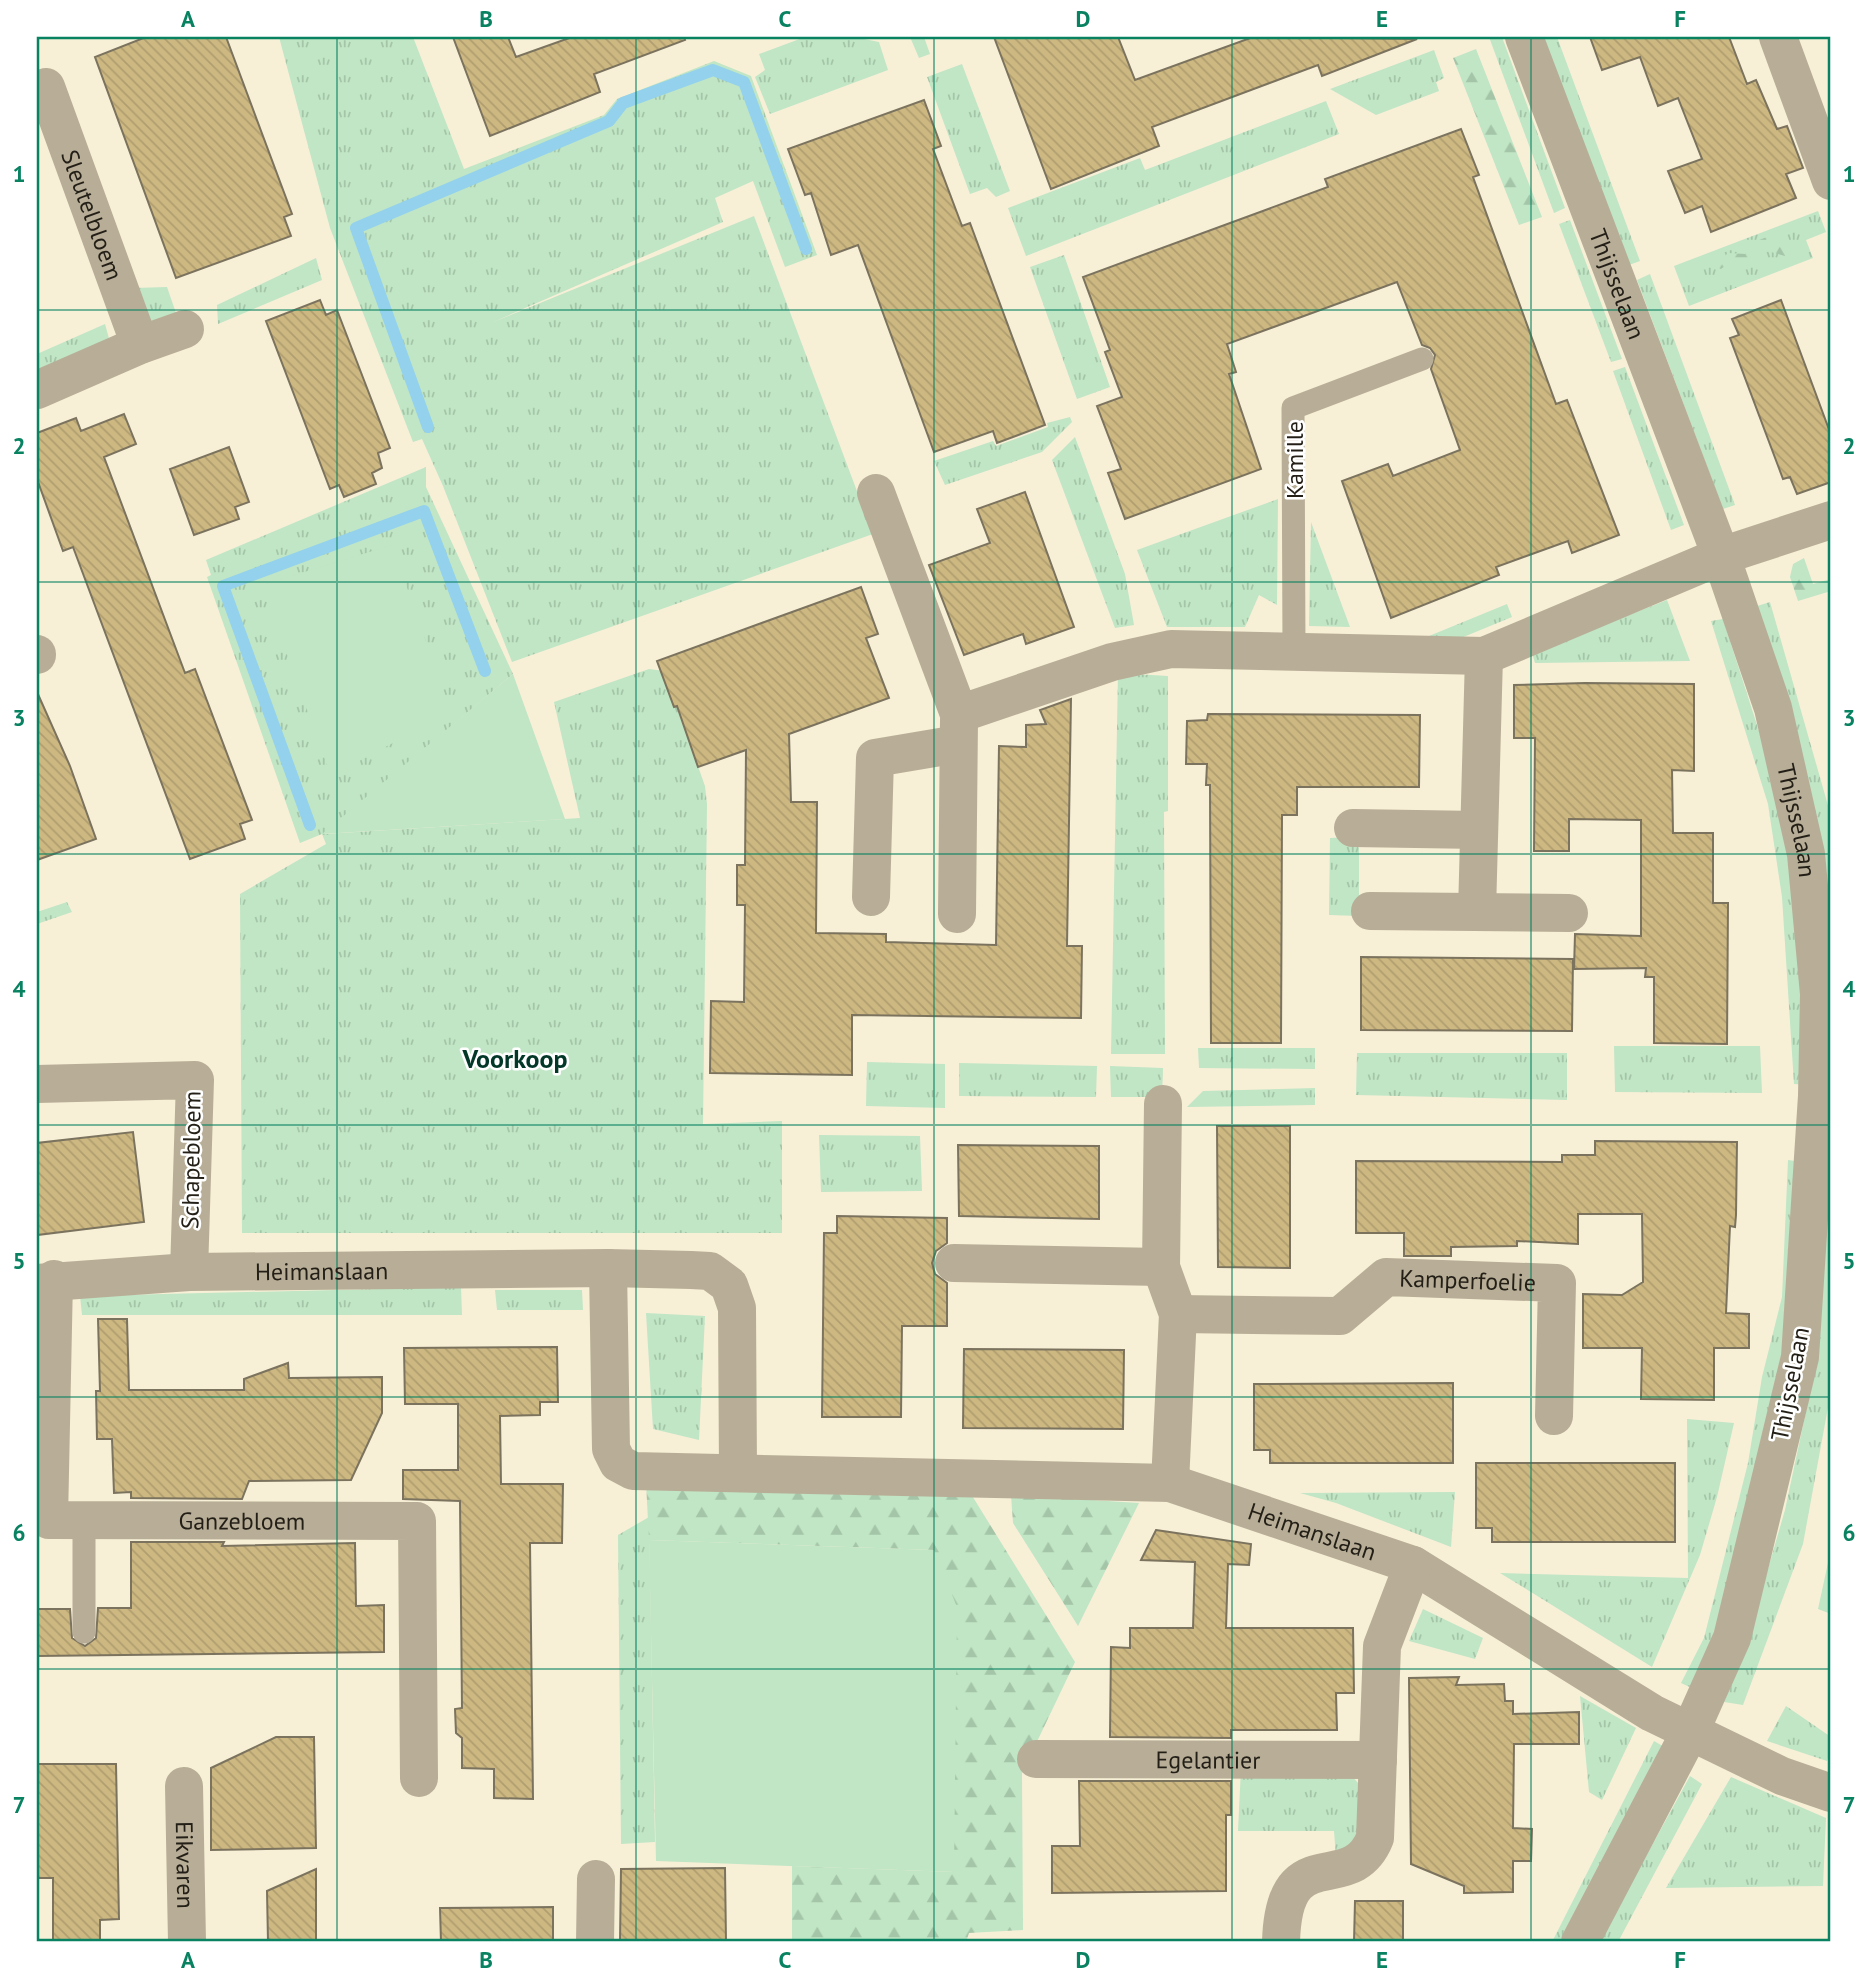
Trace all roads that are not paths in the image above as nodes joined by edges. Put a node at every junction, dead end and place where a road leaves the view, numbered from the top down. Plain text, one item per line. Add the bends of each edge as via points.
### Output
1 (1524, 37) edge
2 (1778, 37) edge
3 (46, 87) dead end
4 (1827, 156) edge
5 (185, 329) dead end
6 (140, 345) junction
7 (1422, 359) dead end
8 (37, 390) edge
9 (876, 492) dead end
10 (1831, 520) edge
11 (1720, 556) junction
12 (1294, 650) junction
13 (1484, 656) junction
14 (958, 729) junction
15 (1353, 828) dead end
16 (1479, 830) junction
17 (871, 897) dead end
18 (1370, 911) dead end
19 (1477, 912) junction
20 (1569, 913) dead end
21 (957, 914) dead end
22 (37, 1084) edge
23 (1163, 1104) dead end
24 (954, 1263) dead end
25 (1161, 1267) junction
26 (608, 1268) junction
27 (188, 1272) junction
28 (45, 1281) edge
29 (1178, 1314) junction
30 (1555, 1416) dead end
31 (738, 1472) junction
32 (1170, 1483) junction
33 (84, 1519) junction
34 (1413, 1565) junction
35 (84, 1632) dead end
36 (1690, 1732) junction
37 (1036, 1759) dead end
38 (1378, 1760) junction
39 (419, 1778) dead end
40 (184, 1786) dead end
41 (1831, 1793) edge
42 (596, 1879) dead end
43 (187, 1942) edge
44 (595, 1942) edge
45 (1281, 1942) edge
46 (1580, 1942) edge

1 - 11 street, Thijsselaan
2 - 4 street
3 - 6 street, Sleutelbloem
5 - 6 street
6 - 8 street
7 - 12 lane, Kamille via 1293,408
9 - 14 street
10 - 11 street
11 - 13 street
11 - 36 street, Thijsselaan via 1773,708 1806,854 1819,994 1817,1083 1800,1357 1732,1637
12 - 13 street
12 - 14 street via 1146,653 1112,662
13 - 16 street
14 - 17 street via 875,758
14 - 21 street
15 - 16 street
16 - 19 street
18 - 19 street
19 - 20 street
22 - 27 street, Schapebloem via 195,1080
23 - 25 street
24 - 25 street
25 - 29 street
26 - 27 street, Heimanslaan
26 - 31 street, Heimanslaan via 710,1271 729,1285 737,1308
26 - 31 street, Heimanslaan via 611,1449 618,1463 633,1471
27 - 28 street, Heimanslaan
28 - 33 street, Ganzebloem via 49,1520
29 - 30 street, Kamperfoelie via 1340,1316 1386,1277 1557,1283
29 - 32 street
31 - 32 street, Heimanslaan
32 - 34 street, Heimanslaan
33 - 35 lane
33 - 39 street, Ganzebloem via 417,1521
34 - 36 street, Heimanslaan
34 - 38 street via 1382,1646
36 - 41 street, Heimanslaan via 1782,1776
36 - 46 street, Thijsselaan
37 - 38 street, Egelantier
38 - 45 street via 1375,1838 1370,1850 1345,1869 1317,1871 1297,1884 1282,1913
40 - 43 street, Eikvaren
42 - 44 street

